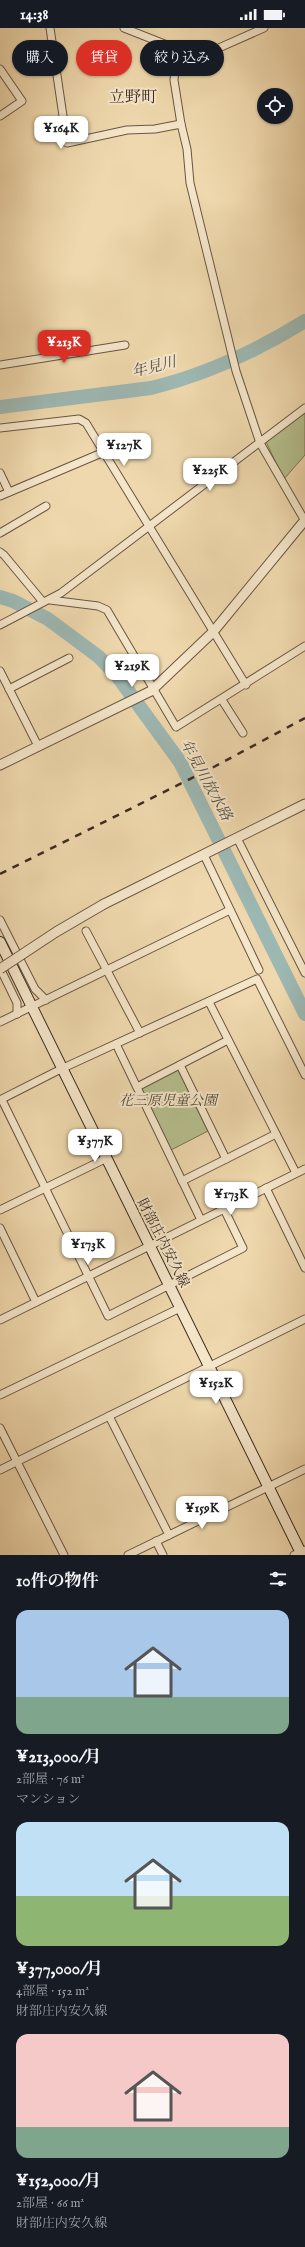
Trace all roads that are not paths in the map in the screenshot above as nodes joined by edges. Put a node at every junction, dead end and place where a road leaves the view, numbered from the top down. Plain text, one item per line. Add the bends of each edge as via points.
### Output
1 (50, 28) edge
2 (126, 28) edge
3 (264, 28) edge
4 (155, 40) edge
5 (224, 46) edge
6 (0, 69) edge
7 (174, 76) edge
8 (0, 116) edge
9 (181, 124) junction
10 (125, 345) dead end
11 (0, 365) edge
12 (305, 408) edge
13 (0, 428) edge
14 (260, 443) junction
15 (104, 452) junction
16 (0, 473) edge
17 (9, 492) junction
18 (0, 496) edge
19 (46, 506) dead end
20 (305, 520) edge
21 (149, 525) junction
22 (0, 533) edge
23 (0, 552) edge
24 (46, 601) junction
25 (2, 624) edge
26 (213, 632) junction
27 (305, 646) edge
28 (70, 658) dead end
29 (0, 673) edge
30 (246, 685) junction
31 (9, 689) junction
32 (152, 689) junction
33 (222, 700) junction
34 (243, 733) dead end
35 (38, 746) junction
36 (0, 765) edge
37 (305, 804) edge
38 (237, 838) junction
39 (206, 853) junction
40 (230, 910) junction
41 (0, 920) edge
42 (86, 931) dead end
43 (0, 942) edge
44 (0, 968) edge
45 (107, 970) junction
46 (259, 970) dead end
47 (305, 973) edge
48 (46, 1000) junction
49 (209, 1002) junction
50 (32, 1007) junction
51 (17, 1014) junction
52 (0, 1022) edge
53 (140, 1033) junction
54 (228, 1040) junction
55 (116, 1044) junction
56 (180, 1065) junction
57 (61, 1069) junction
58 (305, 1075) edge
59 (137, 1087) junction
60 (1, 1100) edge
61 (276, 1134) junction
62 (226, 1158) junction
63 (105, 1159) junction
64 (305, 1169) edge
65 (296, 1173) junction
66 (182, 1181) junction
67 (45, 1188) junction
68 (266, 1188) junction
69 (224, 1209) junction
70 (0, 1210) edge
71 (201, 1220) junction
72 (0, 1228) edge
73 (148, 1246) junction
74 (305, 1268) edge
75 (89, 1276) junction
76 (168, 1286) junction
77 (36, 1302) junction
78 (180, 1308) junction
79 (305, 1319) edge
80 (0, 1320) edge
81 (210, 1367) junction
82 (0, 1395) edge
83 (109, 1416) junction
84 (0, 1428) edge
85 (16, 1462) junction
86 (305, 1469) edge
87 (0, 1470) edge
88 (267, 1488) junction
89 (168, 1536) junction
90 (156, 1541) junction
91 (300, 1553) edge
92 (64, 1555) edge
93 (128, 1555) edge
94 (163, 1555) edge

1 - 9 street via 67,143 127,130 155,129
2 - 4 street
3 - 5 street
6 - 8 street via 22,101
7 - 9 street
9 - 14 street via 187,149 190,183 230,348
10 - 11 street
12 - 14 street
13 - 15 street via 79,419 86,423
14 - 20 street
14 - 21 street
15 - 17 street
15 - 21 street
16 - 17 street
17 - 18 street
19 - 22 street
20 - 26 street
21 - 24 street
21 - 26 street
23 - 24 street
24 - 25 street
24 - 32 street via 98,606 108,610
26 - 30 street
26 - 32 street
27 - 30 street
28 - 31 street
29 - 31 street
30 - 33 street
31 - 35 street
32 - 33 street via 176,728
32 - 35 street
33 - 34 street
35 - 36 street
37 - 38 street
38 - 39 street
38 - 47 street
39 - 40 street
39 - 44 street, bridge via 104,904
40 - 45 street
40 - 46 street
41 - 48 street via 35,989
42 - 45 street
43 - 50 main road, 財部庄内安久線
44 - 51 street via 18,1003
45 - 48 street
45 - 53 street
48 - 50 street
49 - 53 street
49 - 54 street
49 - 58 street via 257,979
50 - 51 street
50 - 57 main road, 財部庄内安久線
51 - 52 street
53 - 55 street
54 - 56 street
54 - 61 street
55 - 57 street
55 - 59 street
56 - 59 street
56 - 62 street
57 - 60 street
57 - 63 main road, 財部庄内安久線
59 - 66 street
60 - 67 street
61 - 62 street
61 - 65 street
62 - 66 street
63 - 67 street
63 - 73 main road, 財部庄内安久線
64 - 65 street
65 - 68 street
66 - 71 street
67 - 70 street
67 - 75 street
68 - 69 street
68 - 74 street
69 - 71 street
69 - 76 street via 243,1248
71 - 73 street
72 - 77 street
73 - 75 street
73 - 76 main road, 財部庄内安久線
75 - 76 street via 108,1316
75 - 77 street
76 - 78 main road, 財部庄内安久線
77 - 80 street
78 - 81 main road, 財部庄内安久線
78 - 82 street
79 - 81 street
81 - 83 street
81 - 88 main road, 財部庄内安久線
83 - 85 street
83 - 89 street
84 - 85 street
85 - 87 street
85 - 92 street
86 - 88 street
88 - 89 street
88 - 91 main road, 財部庄内安久線
89 - 90 street
90 - 93 street
90 - 94 street

